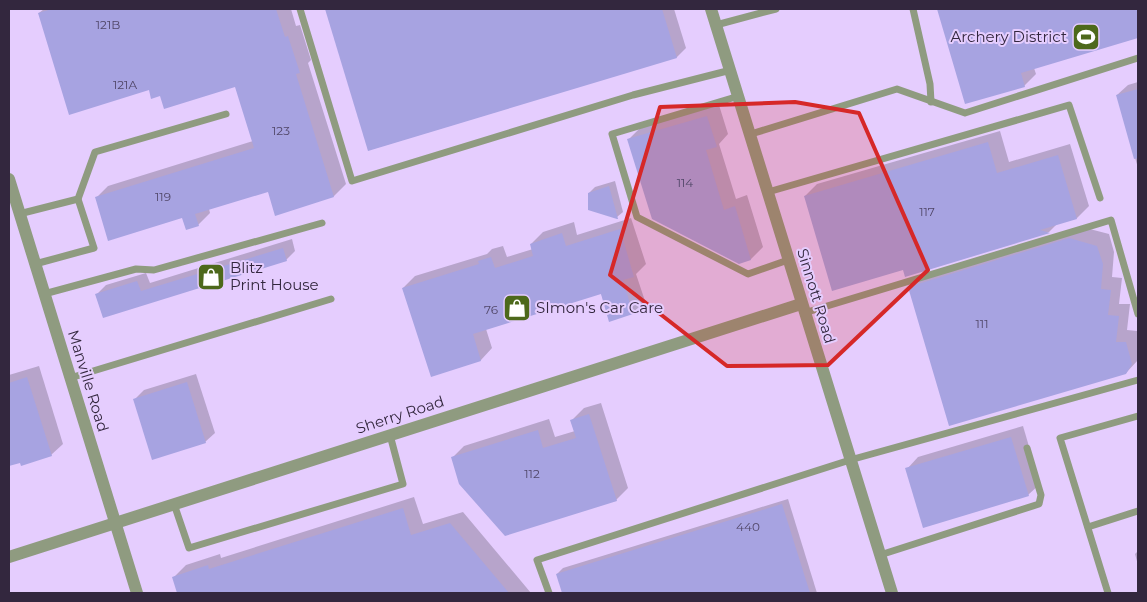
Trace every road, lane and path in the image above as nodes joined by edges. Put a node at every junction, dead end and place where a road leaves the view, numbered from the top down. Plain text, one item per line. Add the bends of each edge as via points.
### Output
1 (300, 9) edge
2 (711, 9) edge
3 (776, 9) edge
4 (913, 9) edge
5 (716, 25) junction
6 (1138, 58) edge
7 (731, 70) junction
8 (740, 96) junction
9 (931, 102) junction
10 (226, 114) dead end
11 (752, 134) junction
12 (9, 179) edge
13 (768, 192) junction
14 (1100, 198) dead end
15 (78, 200) junction
16 (19, 214) junction
17 (322, 223) dead end
18 (788, 260) junction
19 (35, 264) junction
20 (44, 294) junction
21 (331, 300) dead end
22 (803, 309) junction
23 (1138, 314) edge
24 (70, 378) junction
25 (1138, 380) edge
26 (1138, 416) edge
27 (390, 435) junction
28 (1027, 448) dead end
29 (850, 460) junction
30 (174, 504) junction
31 (1138, 511) edge
32 (116, 522) junction
33 (1088, 527) junction
34 (880, 555) junction
35 (9, 557) edge
36 (137, 593) edge
37 (549, 593) edge
38 (892, 593) edge
39 (1108, 593) edge

1 - 7 lane via 352,181 633,95
2 - 5 street, Sinnott Road
3 - 5 lane
4 - 9 lane
5 - 7 street, Sinnott Road
6 - 9 lane via 964,113
7 - 8 street, Sinnott Road
8 - 11 street, Sinnott Road
8 - 18 lane via 612,134 637,217 748,274
9 - 11 lane via 898,89
10 - 15 lane via 95,152
11 - 13 street, Sinnott Road
12 - 16 street, Manville Road
13 - 14 lane via 1069,105
13 - 18 street, Sinnott Road
15 - 16 lane
15 - 19 lane via 94,248
16 - 19 street, Manville Road
17 - 20 lane via 154,270 136,269
18 - 22 street, Sinnott Road
19 - 20 street, Manville Road
20 - 24 street, Manville Road
21 - 24 lane
22 - 23 lane via 1111,220
22 - 27 street, Sherry Road
22 - 29 street, Sinnott Road
24 - 32 street, Manville Road
25 - 29 lane
26 - 33 lane via 1060,438
27 - 30 street, Sherry Road
27 - 30 lane via 403,484 189,548
28 - 34 lane via 1041,495 1039,504
29 - 34 street, Sinnott Road
29 - 37 lane via 538,560
30 - 32 street, Sherry Road
31 - 33 lane
32 - 35 street, Sherry Road
32 - 36 street, Manville Road
33 - 39 lane
34 - 38 street, Sinnott Road

